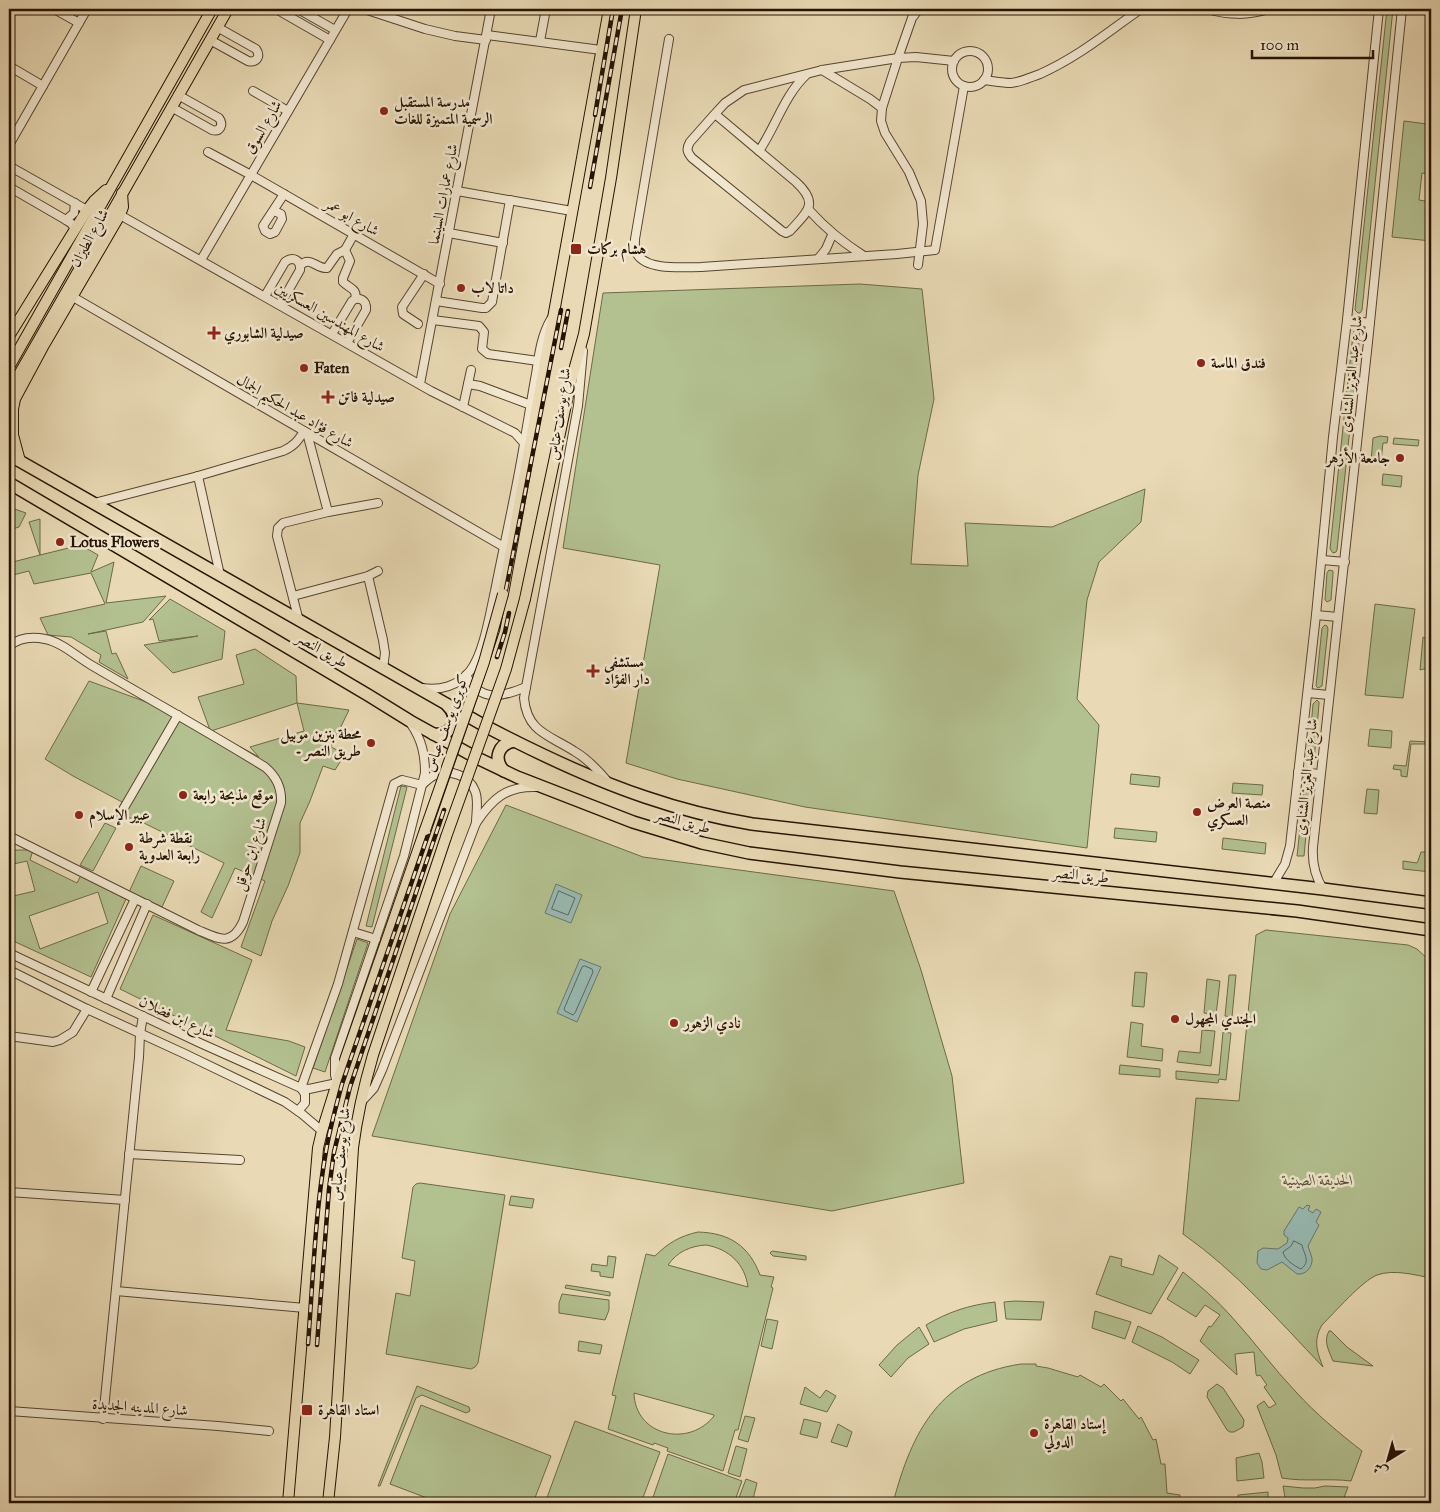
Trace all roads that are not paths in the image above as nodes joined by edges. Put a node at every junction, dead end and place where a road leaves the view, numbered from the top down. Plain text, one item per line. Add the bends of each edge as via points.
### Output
1 (54, 9) edge
2 (86, 9) edge
3 (212, 9) edge
4 (228, 9) edge
5 (276, 9) edge
6 (298, 9) edge
7 (348, 9) edge
8 (364, 9) edge
9 (491, 9) edge
10 (546, 9) edge
11 (609, 9) edge
12 (636, 9) edge
13 (919, 9) edge
14 (1141, 9) edge
15 (1206, 9) edge
16 (1269, 9) edge
17 (1379, 9) edge
18 (1402, 9) edge
19 (79, 23) junction
20 (217, 27) junction
21 (336, 30) junction
22 (486, 37) junction
23 (210, 40) junction
24 (330, 40) junction
25 (669, 40) dead end
26 (540, 41) junction
27 (601, 50) junction
28 (898, 58) junction
29 (954, 61) junction
30 (9, 66) edge
31 (822, 70) junction
32 (808, 73) junction
33 (984, 80) junction
34 (43, 86) junction
35 (964, 86) junction
36 (253, 92) dead end
37 (178, 95) junction
38 (171, 107) junction
39 (882, 108) junction
40 (288, 111) junction
41 (715, 114) junction
42 (9, 145) edge
43 (759, 151) junction
44 (208, 152) dead end
45 (9, 166) edge
46 (251, 175) junction
47 (111, 186) junction
48 (9, 187) edge
49 (457, 191) junction
50 (122, 192) junction
51 (284, 194) junction
52 (510, 200) junction
53 (75, 204) junction
54 (87, 210) junction
55 (809, 210) junction
56 (274, 211) dead end
57 (572, 211) junction
58 (120, 215) junction
59 (66, 220) junction
60 (75, 230) junction
61 (449, 233) junction
62 (354, 234) junction
63 (832, 235) junction
64 (503, 243) junction
65 (345, 250) junction
66 (919, 251) junction
67 (864, 256) junction
68 (818, 259) junction
69 (201, 260) junction
70 (301, 265) junction
71 (918, 265) dead end
72 (424, 274) junction
73 (440, 284) junction
74 (265, 296) junction
75 (73, 297) junction
76 (355, 299) junction
77 (436, 301) junction
78 (280, 305) junction
79 (555, 314) junction
80 (432, 320) junction
81 (1347, 320) junction
82 (1370, 323) junction
83 (418, 324) dead end
84 (332, 334) junction
85 (584, 334) junction
86 (9, 336) edge
87 (347, 343) junction
88 (538, 361) junction
89 (9, 367) edge
90 (471, 370) dead end
91 (420, 384) junction
92 (468, 384) junction
93 (11, 399) edge
94 (531, 405) junction
95 (463, 407) junction
96 (306, 432) junction
97 (524, 443) junction
98 (9, 455) edge
99 (20, 461) junction
100 (198, 476) junction
101 (9, 483) edge
102 (94, 503) junction
103 (378, 503) dead end
104 (328, 512) junction
105 (504, 548) junction
106 (1322, 560) junction
107 (1345, 562) junction
108 (378, 571) dead end
109 (220, 575) junction
110 (368, 576) junction
111 (294, 596) junction
112 (1316, 615) junction
113 (1338, 617) junction
114 (299, 621) junction
115 (9, 646) edge
116 (383, 669) junction
117 (466, 675) junction
118 (409, 683) junction
119 (526, 687) junction
120 (1308, 693) junction
121 (1329, 695) junction
122 (446, 705) junction
123 (178, 714) junction
124 (410, 721) junction
125 (433, 734) junction
126 (514, 741) junction
127 (504, 771) junction
128 (1298, 772) junction
129 (1320, 774) junction
130 (609, 784) junction
131 (422, 785) junction
132 (544, 788) junction
133 (120, 813) dead end
134 (476, 822) junction
135 (9, 836) edge
136 (1273, 884) junction
137 (1323, 889) junction
138 (136, 898) junction
139 (147, 904) junction
140 (1431, 904) edge
141 (1431, 930) edge
142 (353, 932) junction
143 (376, 939) junction
144 (9, 953) edge
145 (9, 970) edge
146 (91, 992) junction
147 (106, 999) junction
148 (87, 1009) junction
149 (143, 1016) junction
150 (140, 1034) junction
151 (9, 1036) edge
152 (337, 1083) junction
153 (301, 1088) junction
154 (360, 1102) junction
155 (298, 1111) junction
156 (322, 1131) junction
157 (129, 1154) junction
158 (240, 1160) dead end
159 (9, 1192) edge
160 (125, 1200) junction
161 (116, 1291) junction
162 (305, 1308) junction
163 (9, 1411) edge
164 (103, 1419) junction
165 (269, 1431) dead end
166 (288, 1503) edge
167 (328, 1503) edge

1 - 19 street
2 - 19 street
3 - 47 main road, شارع الطيران
4 - 20 main road, شارع الطيران
5 - 24 street
6 - 21 street
7 - 21 street, شارع السوق
8 - 22 street via 425,30 455,36
9 - 22 street, شارع عمارات السينما
10 - 26 street
11 - 27 main road, شارع يوسف عباس
12 - 85 main road, شارع يوسف عباس
13 - 28 street via 912,18
14 - 33 street via 1054,68 1019,82
15 - 16 street via 1240,15
17 - 81 street, شارع عبد العزيز الشناوى
18 - 82 street, شارع عبد العزيز الشناوى
19 - 34 street
20 - 23 main road, شارع الطيران
20 - 23 street via 256,49 258,57 248,61
21 - 24 street, شارع السوق
22 - 26 street
22 - 49 street, شارع عمارات السينما
23 - 37 main road, شارع الطيران
24 - 40 street, شارع السوق
25 - 68 street via 636,231 637,254 648,263 678,268
26 - 27 street
27 - 57 main road, شارع يوسف عباس
28 - 29 street
28 - 31 street
28 - 39 street
29 - 33 street via 968,51 980,54 987,63
29 - 35 street via 955,78
30 - 34 street
31 - 32 street
31 - 39 street
32 - 41 street via 744,90
32 - 43 street via 795,86
33 - 35 street via 975,86
34 - 42 street
35 - 66 street via 935,250
36 - 40 street
37 - 38 main road, شارع الطيران
37 - 38 street via 219,118 222,126 212,130
38 - 50 main road, شارع الطيران
39 - 66 street via 881,121 885,133 921,202 923,224
40 - 46 street, شارع السوق
41 - 43 street
41 - 55 street via 688,146 692,158 786,233
43 - 55 street via 803,188
44 - 46 street, شارع ابو عمر
45 - 53 street
46 - 51 street, شارع ابو عمر
46 - 69 street, شارع السوق
47 - 54 main road, شارع الطيران
47 - 89 main road
48 - 59 street
49 - 52 street
49 - 61 street, شارع عمارات السينما
50 - 58 main road, شارع الطيران
50 - 93 main road
51 - 56 street
51 - 62 street, شارع ابو عمر
52 - 57 street
52 - 64 street
53 - 54 street
53 - 59 street via 74,213
54 - 60 main road, شارع الطيران
55 - 63 street
57 - 79 main road, شارع يوسف عباس
58 - 69 street, شارع المهندسين العسكريين
58 - 75 main road, شارع الطيران
59 - 60 street
60 - 86 main road, شارع الطيران
61 - 64 street
61 - 73 street, شارع عمارات السينما
62 - 65 street
62 - 72 street, شارع ابو عمر
63 - 67 street
63 - 68 street
64 - 77 street via 489,306 482,308
65 - 70 street via 328,268 307,261
65 - 76 street via 350,261 343,278 355,291
66 - 67 street
66 - 71 street
67 - 68 street
69 - 74 street, شارع المهندسين العسكريين
70 - 74 street via 294,259 285,262
70 - 78 street
72 - 73 street, شارع ابو عمر
72 - 83 street via 402,307 403,314
73 - 77 street, شارع عمارات السينما
74 - 78 street, شارع المهندسين العسكريين
75 - 93 main road, شارع الطيران
75 - 96 street, شارع فؤاد عبد الحكيم الجمال
76 - 84 street
76 - 87 street via 364,301 366,310
77 - 80 street, شارع عمارات السينما
78 - 84 street, شارع المهندسين العسكريين
79 - 88 street, شارع يوسف عباس via 544,332
79 - 152 main road, كوبرى يوسف عباس, bridge via 503,594 484,662
80 - 88 street via 479,326 484,332 482,349 488,354
80 - 91 street, شارع عمارات السينما
81 - 82 street
81 - 106 street, شارع عبد العزيز الشناوى
82 - 107 street, شارع عبد العزيز الشناوى
84 - 87 street, شارع المهندسين العسكريين
85 - 119 street, شارع يوسف عباس via 578,406
85 - 154 main road, bridge via 525,599 506,669 372,1055
87 - 91 street, شارع المهندسين العسكريين
88 - 94 street, شارع يوسف عباس
90 - 92 street
91 - 95 street, شارع المهندسين العسكريين
92 - 94 street
92 - 95 street
93 - 99 main road, شارع الطيران via 13,435
94 - 97 street, شارع يوسف عباس
95 - 97 street, شارع المهندسين العسكريين via 515,433
96 - 100 street via 291,448
96 - 104 street
96 - 105 street, شارع فؤاد عبد الحكيم الجمال
97 - 105 street, شارع يوسف عباس
98 - 99 highway, طريق النصر
99 - 102 highway, طريق النصر
100 - 102 street
100 - 109 street
101 - 124 highway, طريق النصر
102 - 109 highway, طريق النصر
103 - 104 street
104 - 111 street via 283,523 278,528 277,536
105 - 117 street, شارع يوسف عباس via 484,636 474,664
106 - 107 street
106 - 112 street, شارع عبد العزيز الشناوى
107 - 113 street, شارع عبد العزيز الشناوى
108 - 110 street
109 - 114 highway, طريق النصر
110 - 111 street
110 - 116 street via 383,640
111 - 114 street
112 - 113 street
112 - 120 street, شارع عبد العزيز الشناوى
113 - 121 street, شارع عبد العزيز الشناوى
114 - 116 highway, طريق النصر
115 - 123 street, شارع ابن حوقل via 23,638 56,643
116 - 118 highway, طريق النصر
117 - 118 street via 453,685 438,689
117 - 119 street via 473,686 489,696 502,696
118 - 122 highway, طريق النصر
119 - 130 street, شارع يوسف عباس via 525,708 533,725 582,756
120 - 121 street
120 - 128 street, شارع عبد العزيز الشناوى
121 - 129 street, شارع عبد العزيز الشناوى
122 - 125 highway via 452,711 453,723 445,733
122 - 126 highway, طريق النصر
123 - 133 street
123 - 139 street, شارع ابن حوقل via 265,767 278,782 281,804 243,922 234,936 214,937
124 - 125 highway, طريق النصر
124 - 131 street via 424,753
125 - 127 highway, طريق النصر
126 - 127 highway via 506,743 499,753 498,760
126 - 130 highway, طريق النصر
127 - 132 highway, طريق النصر
128 - 129 street
128 - 136 street, شارع عبد العزيز الشناوى via 1288,857
129 - 137 street, شارع عبد العزيز الشناوى via 1312,853 1315,872
130 - 136 highway, طريق النصر via 673,806 752,824
131 - 134 street via 441,773 453,773 464,778 477,798
131 - 142 street via 402,780 394,784
131 - 143 street via 404,856
132 - 134 street, شارع يوسف عباس via 528,786 506,792 493,801
132 - 141 highway, طريق النصر via 656,830 750,853 900,872 1297,911
134 - 154 street, شارع يوسف عباس via 382,1070 374,1088
135 - 138 street, شارع ابن حوقل
136 - 137 highway, طريق النصر
137 - 140 highway, طريق النصر
138 - 139 street, شارع ابن حوقل
138 - 146 street
139 - 147 street
142 - 143 street
142 - 153 street via 332,1004
143 - 152 street via 335,1058
144 - 146 street, شارع ابن فضلان
145 - 148 street, شارع ابن فضلان
146 - 147 street, شارع ابن فضلان
147 - 149 street, شارع ابن فضلان
148 - 150 street, شارع ابن فضلان
148 - 151 street via 73,1032 60,1040 53,1042
149 - 150 street
149 - 153 street, شارع ابن فضلان
150 - 155 street, شارع ابن فضلان via 286,1102
150 - 157 street
152 - 153 street
152 - 156 main road, كوبرى يوسف عباس
153 - 155 street via 306,1100
154 - 167 main road, شارع يوسف عباس via 353,1148
155 - 156 street, شارع ابن فضلان
156 - 162 main road, شارع يوسف عباس
157 - 158 street
157 - 160 street
159 - 160 street
160 - 161 street
161 - 162 street
161 - 164 street
162 - 166 main road, شارع يوسف عباس
163 - 164 street, شارع المدينه الجديدة
164 - 165 street, شارع المدينه الجديدة

